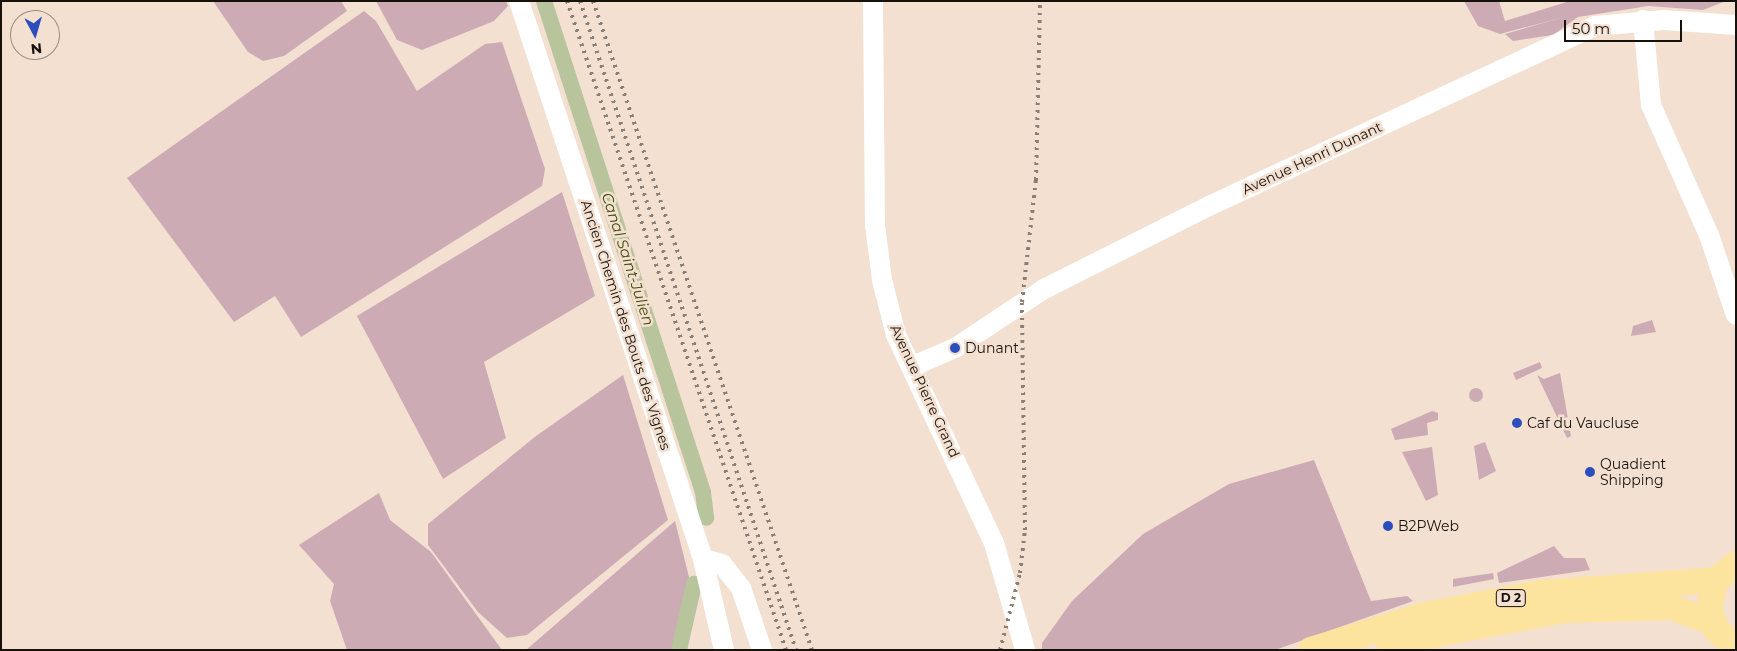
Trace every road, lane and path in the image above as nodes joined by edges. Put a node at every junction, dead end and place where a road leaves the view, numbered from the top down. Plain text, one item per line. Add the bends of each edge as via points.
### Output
1 (519, 1) edge
2 (873, 1) edge
3 (1643, 20) junction
4 (1736, 25) edge
5 (1736, 315) edge
6 (911, 367) junction
7 (703, 559) junction
8 (1726, 572) edge
9 (1712, 622) junction
10 (1736, 646) edge
11 (724, 650) edge
12 (762, 650) edge
13 (1025, 650) edge
14 (1311, 650) edge
15 (1361, 650) edge

1 - 7 street, Ancien Chemin des Bouts des Vignes
2 - 6 street, Avenue Pierre Grand via 875,225 884,288 896,335
3 - 4 street, Avenue Henri Dunant
3 - 5 street via 1651,105 1710,235
3 - 6 street, Avenue Henri Dunant via 1594,26 1210,206 1044,289 955,348
6 - 13 street, Avenue Pierre Grand via 994,543
7 - 11 street, Ancien Chemin des Bouts des Vignes
7 - 12 street via 722,564 740,588
8 - 9 main road via 1710,593
8 - 14 main road, D 2 via 1540,593 1425,615
9 - 10 main road
9 - 15 main road, D 2 via 1672,607 1566,610 1473,624

